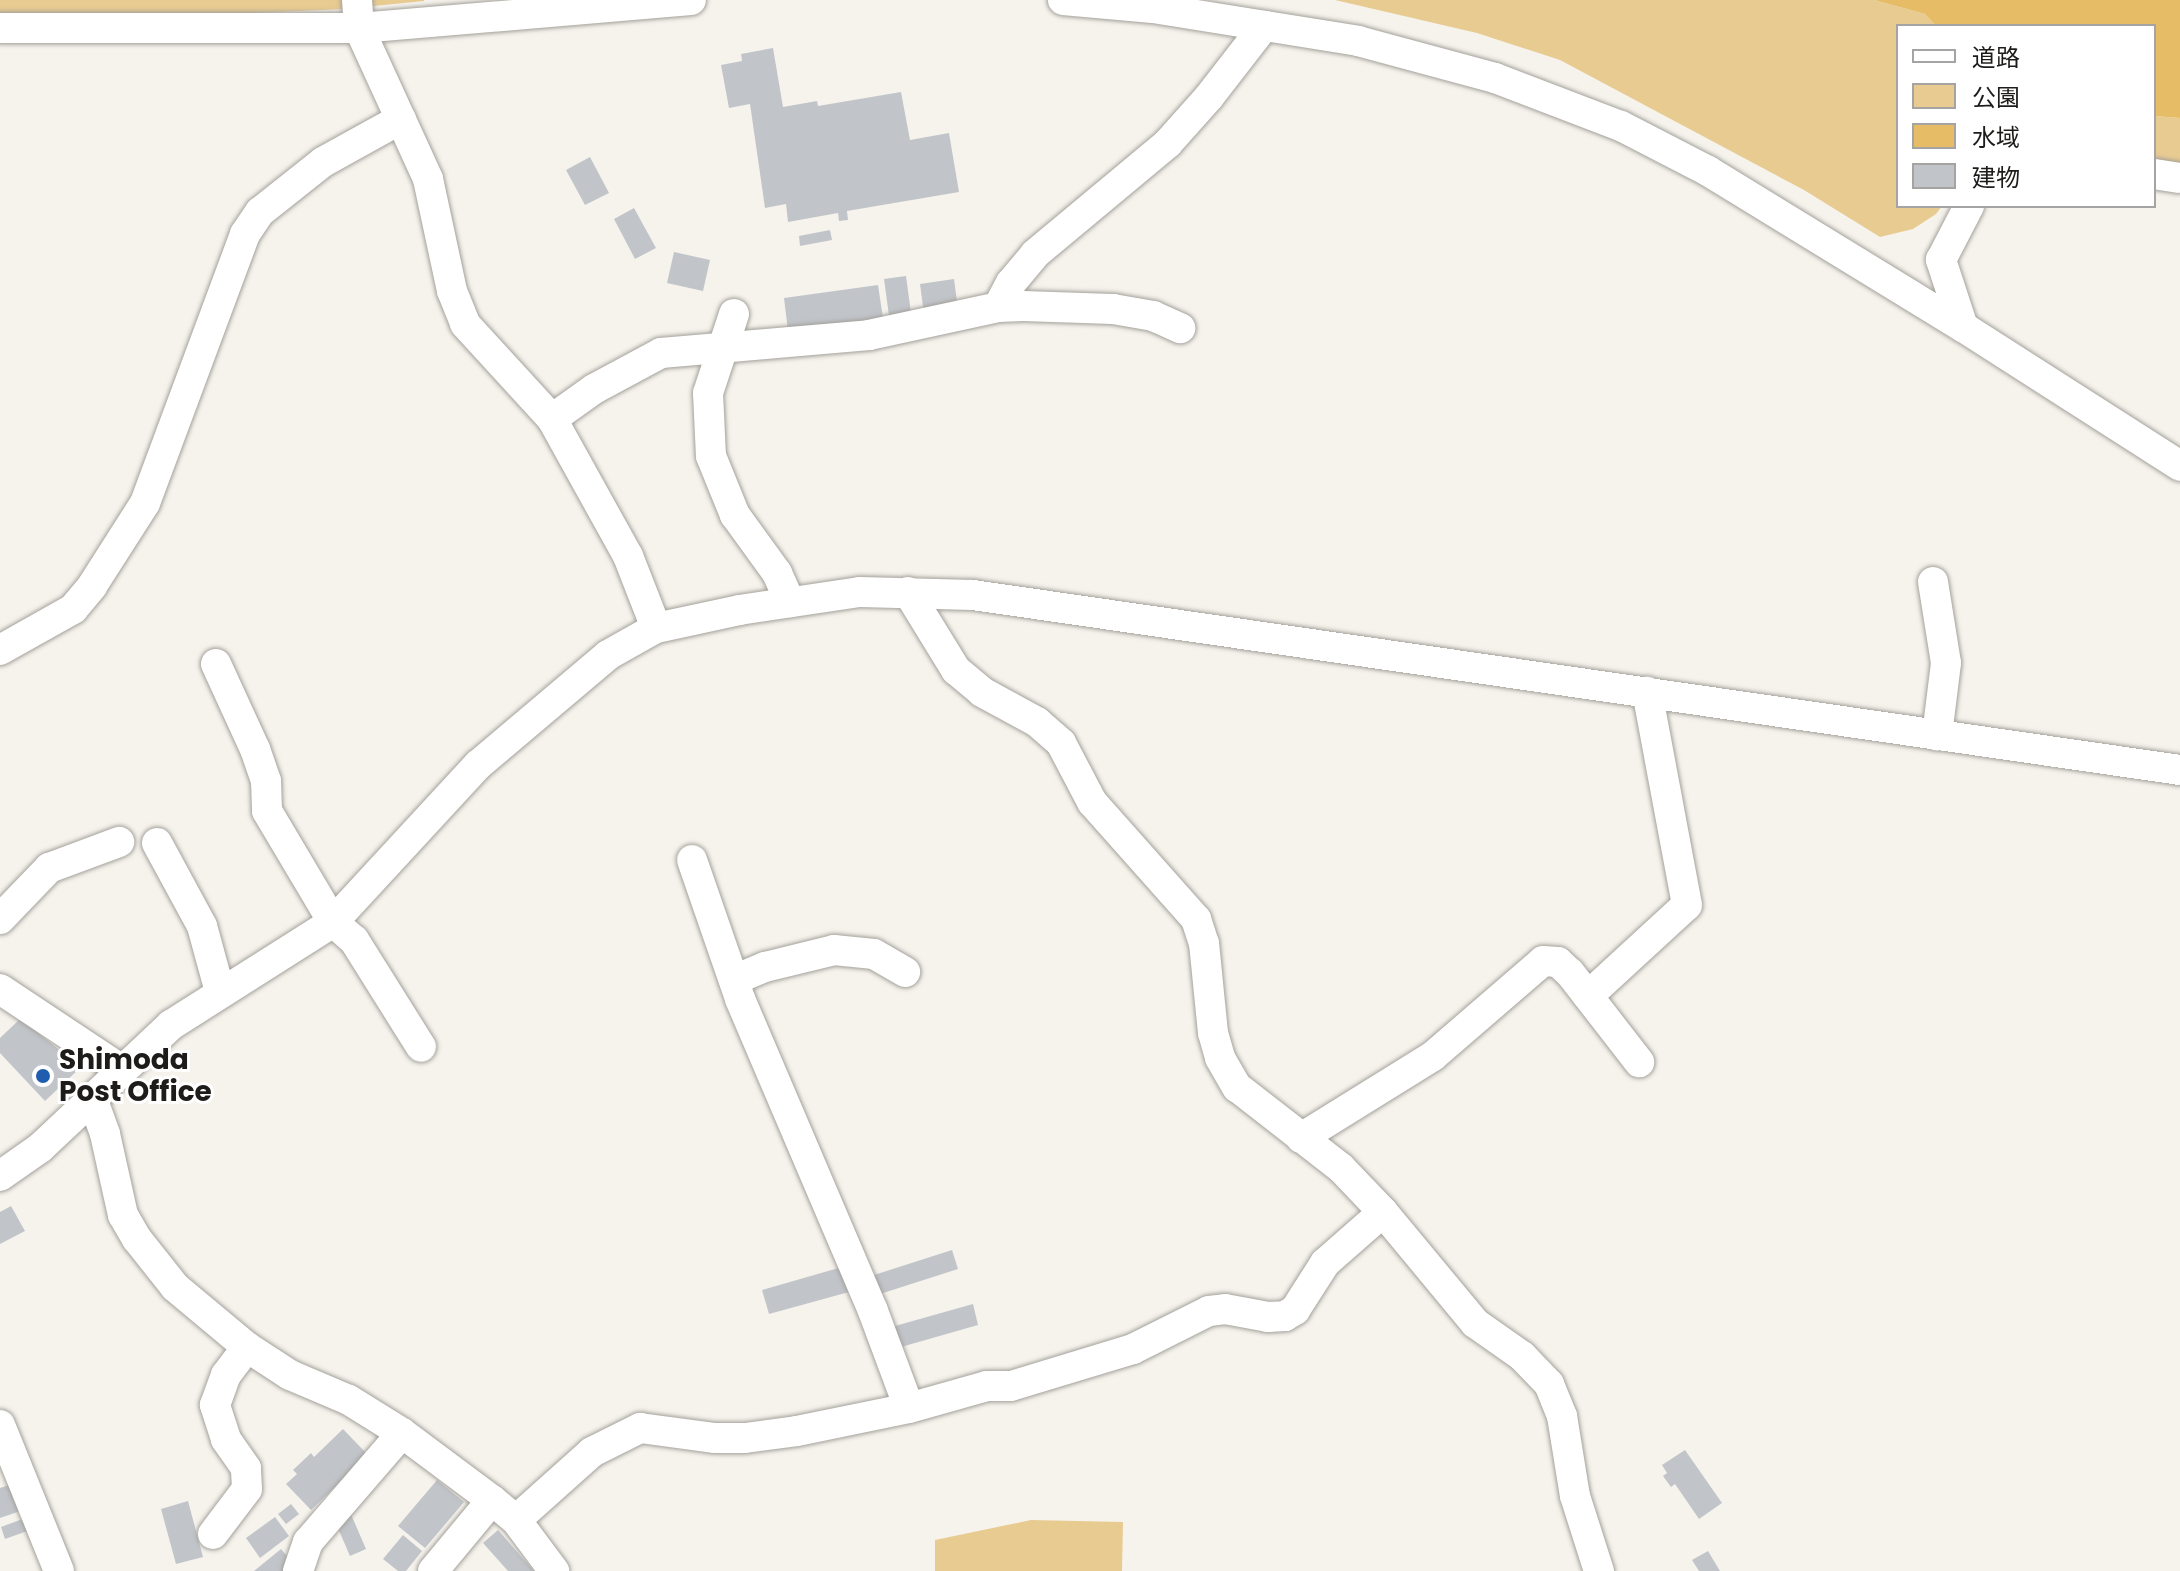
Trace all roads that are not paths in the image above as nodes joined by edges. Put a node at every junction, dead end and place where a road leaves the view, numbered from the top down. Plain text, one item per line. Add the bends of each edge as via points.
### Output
1 (691, 0) edge
2 (1063, 0) edge
3 (359, 14) edge
4 (1264, 26) junction
5 (0, 28) edge
6 (401, 119) junction
7 (2156, 174) edge
8 (2180, 178) edge
9 (1968, 208) edge
10 (998, 307) junction
11 (734, 314) dead end
12 (1963, 327) junction
13 (1180, 328) dead end
14 (722, 348) junction
15 (552, 419) junction
16 (2180, 466) edge
17 (1933, 582) dead end
18 (908, 592) junction
19 (790, 602) junction
20 (656, 628) junction
21 (0, 650) edge
22 (216, 664) dead end
23 (1647, 692) junction
24 (1937, 735) junction
25 (2180, 770) edge
26 (119, 842) dead end
27 (157, 843) dead end
28 (692, 860) dead end
29 (0, 919) edge
30 (333, 922) junction
31 (905, 972) dead end
32 (734, 980) junction
33 (0, 989) edge
34 (220, 992) junction
35 (1588, 996) junction
36 (421, 1047) dead end
37 (1639, 1062) dead end
38 (122, 1070) junction
39 (92, 1098) junction
40 (1301, 1138) junction
41 (0, 1176) edge
42 (1383, 1212) junction
43 (247, 1347) junction
44 (909, 1408) junction
45 (0, 1425) edge
46 (402, 1433) junction
47 (492, 1500) junction
48 (516, 1520) junction
49 (213, 1534) dead end
50 (59, 1571) edge
51 (298, 1571) edge
52 (433, 1571) edge
53 (554, 1571) edge
54 (1599, 1571) edge

1 - 3 street
2 - 4 street
3 - 5 street
3 - 6 street
4 - 10 street via 1168,143 1035,254
4 - 12 street via 1358,41 1495,78 1621,126 1708,171
6 - 15 street via 428,179 452,291 465,324
6 - 21 street via 323,162 260,212 245,234 145,503 73,609
7 - 8 street
9 - 12 street via 1941,260
10 - 13 street via 1113,309 1153,316
10 - 14 street via 869,335
11 - 14 street
12 - 16 street
14 - 15 street via 661,353 642,360
14 - 19 street via 708,393 711,456 735,515 777,573
15 - 20 street via 628,556
17 - 24 street via 1946,663
18 - 19 street via 860,592
18 - 23 street via 973,595
18 - 40 street via 956,670 1061,743 1092,802 1196,919 1220,1058 1237,1087
19 - 20 street
20 - 30 street via 608,655 478,765
22 - 30 street via 255,749 266,781 267,811
23 - 24 street
23 - 35 street via 1687,905
24 - 25 street
26 - 29 street via 49,868
27 - 34 street via 202,926
28 - 32 street
30 - 34 street
30 - 36 street via 354,940
31 - 32 street via 874,954 834,950 776,963
32 - 44 street
33 - 38 street
34 - 38 street via 171,1025
35 - 37 street
35 - 40 street via 1558,962 1543,961 1433,1056
38 - 39 street
39 - 41 street via 40,1148
39 - 43 street via 123,1215 137,1239 175,1287
40 - 42 street via 1341,1168
42 - 44 street via 1325,1263 1295,1310 1285,1316 1209,1311 1133,1349 1011,1386 987,1386
42 - 54 street via 1475,1323 1522,1356 1549,1384 1562,1416 1575,1496
43 - 46 street
43 - 49 street via 226,1375 215,1405 226,1439 246,1468 247,1489
44 - 48 street via 745,1438 640,1428 592,1452
45 - 50 street
46 - 47 street
46 - 51 street via 308,1542
47 - 48 street
47 - 52 street
48 - 53 street

